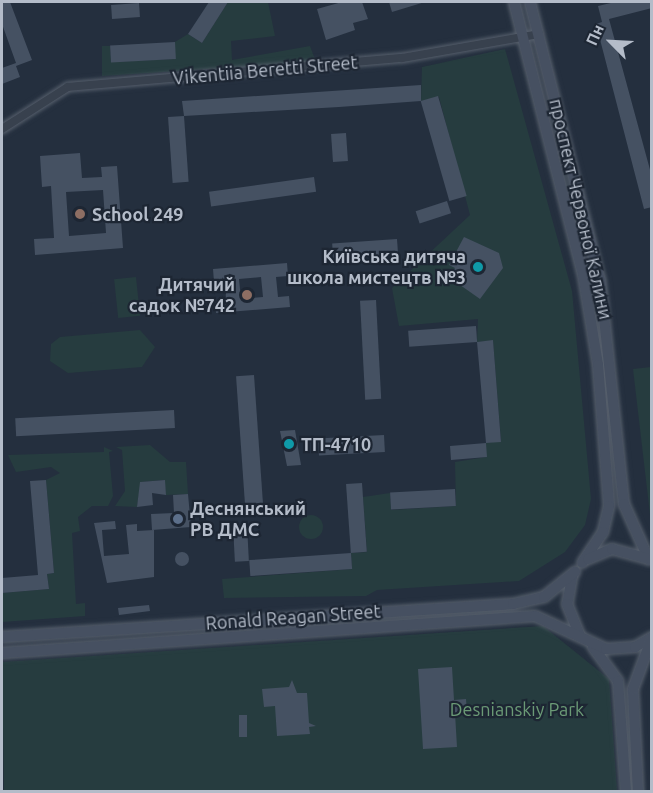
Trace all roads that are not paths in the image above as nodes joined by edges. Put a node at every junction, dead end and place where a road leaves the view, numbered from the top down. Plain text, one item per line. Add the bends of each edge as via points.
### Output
1 (514, 2) edge
2 (530, 2) edge
3 (539, 34) junction
4 (524, 36) junction
5 (2, 129) edge
6 (650, 561) edge
7 (578, 567) junction
8 (2, 637) edge
9 (651, 638) edge
10 (585, 641) junction
11 (2, 652) edge
12 (626, 792) edge
13 (638, 792) edge

1 - 4 main road, проспект Червоної Калини
2 - 3 main road, проспект Червоної Калини
3 - 4 street, Vikentiia Beretti Street
3 - 6 main road, проспект Червоної Калини via 600,280 624,504
4 - 5 street, Vikentiia Beretti Street via 402,58 68,87
4 - 7 main road, проспект Червоної Калини via 583,274 598,365 609,506 603,532
6 - 7 main road via 612,549
7 - 8 main road, Ronald Reagan Street via 544,597 513,604
7 - 10 main road via 567,604
9 - 10 main road via 621,650
9 - 13 main road via 633,689
10 - 11 main road, Ronald Reagan Street via 556,621 535,616
10 - 12 main road via 608,660 618,681

